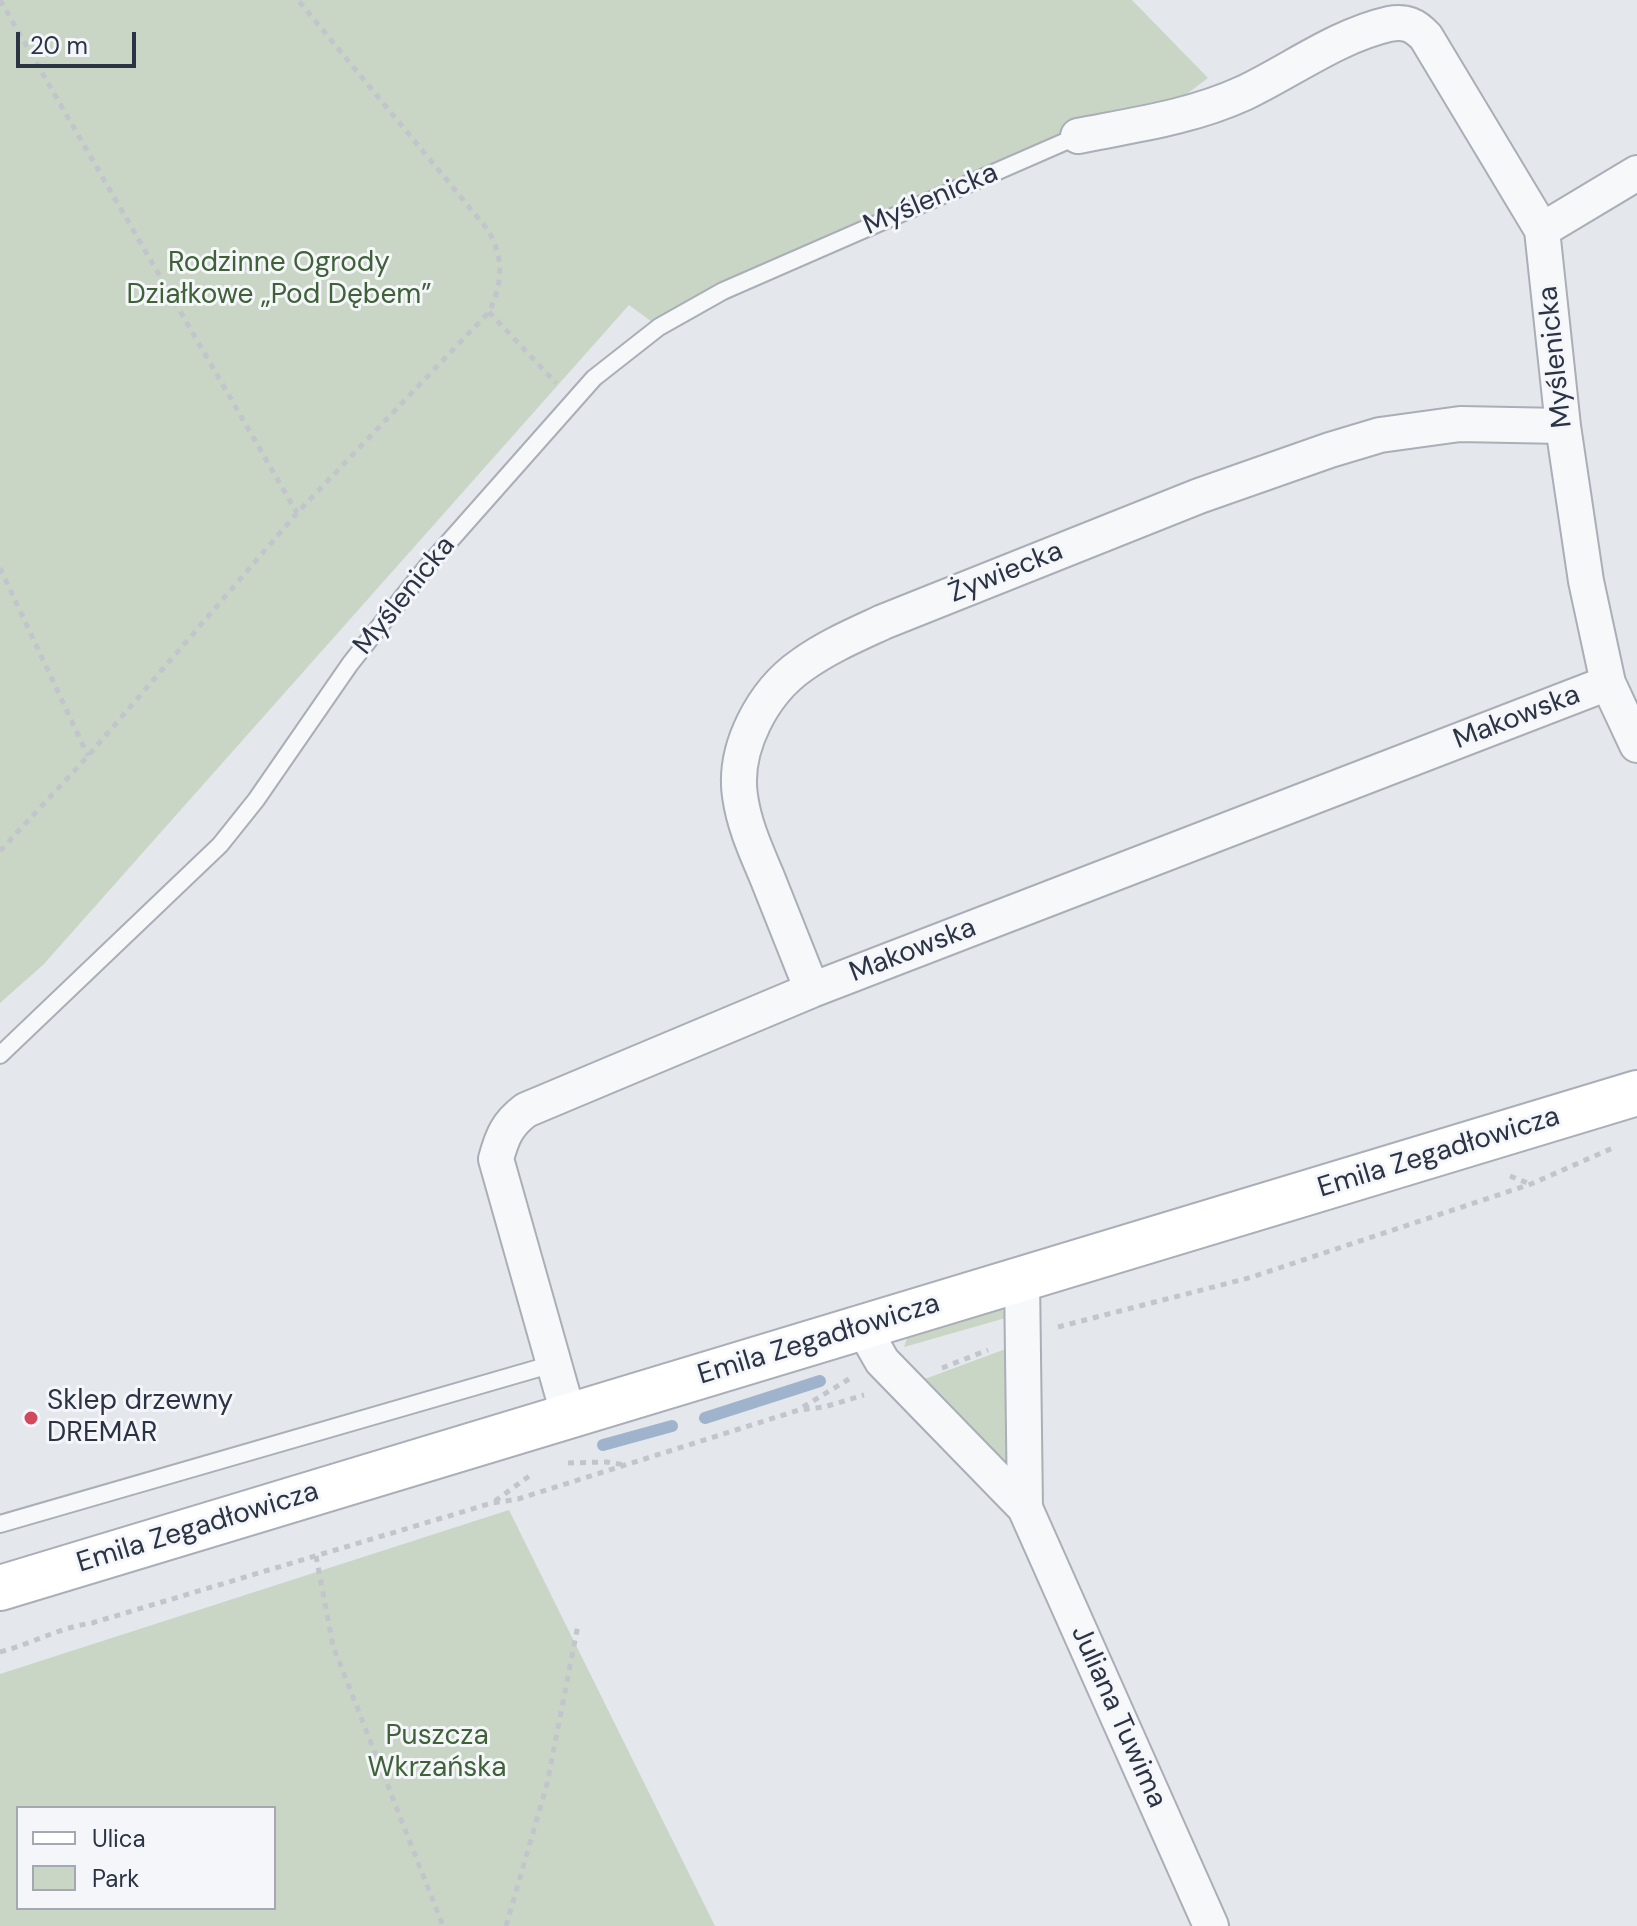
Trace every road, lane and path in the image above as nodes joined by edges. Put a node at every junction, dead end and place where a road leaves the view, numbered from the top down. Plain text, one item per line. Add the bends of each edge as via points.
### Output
1 (0, 0) edge
2 (298, 0) edge
3 (1078, 136) joint
4 (1637, 173) edge
5 (1542, 230) junction
6 (489, 312) junction
7 (574, 400) junction
8 (1563, 426) junction
9 (297, 513) junction
10 (0, 568) edge
11 (1608, 683) junction
12 (1637, 745) edge
13 (88, 756) junction
14 (0, 851) edge
15 (812, 990) junction
16 (0, 1055) edge
17 (1637, 1093) edge
18 (1621, 1144) dead end
19 (1022, 1279) junction
20 (862, 1326) junction
21 (1024, 1336) junction
22 (553, 1364) junction
23 (903, 1383) junction
24 (569, 1417) junction
25 (558, 1465) dead end
26 (627, 1465) junction
27 (538, 1471) dead end
28 (492, 1503) junction
29 (1025, 1508) junction
30 (0, 1524) edge
31 (316, 1556) junction
32 (0, 1588) edge
33 (578, 1625) dead end
34 (0, 1652) edge
35 (443, 1926) edge
36 (506, 1926) edge
37 (1211, 1926) edge

1 - 9 path
2 - 6 path via 488,230 501,274
3 - 5 street, Myślenicka via 1215,104 1321,51 1404,22 1426,37
3 - 7 lane, Myślenicka via 723,291 632,346
4 - 5 street
5 - 8 street, Myślenicka
6 - 7 path
6 - 9 path
7 - 16 lane, Myślenicka via 425,569 220,845
8 - 11 street, Myślenicka via 1586,581
8 - 15 street, Żywiecka via 1460,424 1380,435 1330,450 1199,496 883,622 801,666 781,683 747,736 739,794 747,828
9 - 13 path
10 - 13 path
11 - 12 street, Myślenicka
11 - 15 street, Makowska
13 - 14 path
15 - 22 street, Makowska via 526,1110 503,1133 496,1159
17 - 19 main road, Emila Zegadłowicza
18 - 21 path via 1531,1184 1267,1272
19 - 20 main road, Emila Zegadłowicza
19 - 21 street, Juliana Tuwima
20 - 23 street, Juliana Tuwima via 882,1361
20 - 24 main road, Emila Zegadłowicza
21 - 23 path
21 - 29 street, Juliana Tuwima
22 - 24 street, Makowska
22 - 30 lane
23 - 26 path
23 - 29 street, Juliana Tuwima
24 - 32 main road, Emila Zegadłowicza
25 - 26 path
26 - 28 path
27 - 28 path
28 - 31 path
29 - 37 street, Juliana Tuwima
31 - 34 path via 63,1627
31 - 35 path via 333,1646
33 - 36 path via 547,1784

